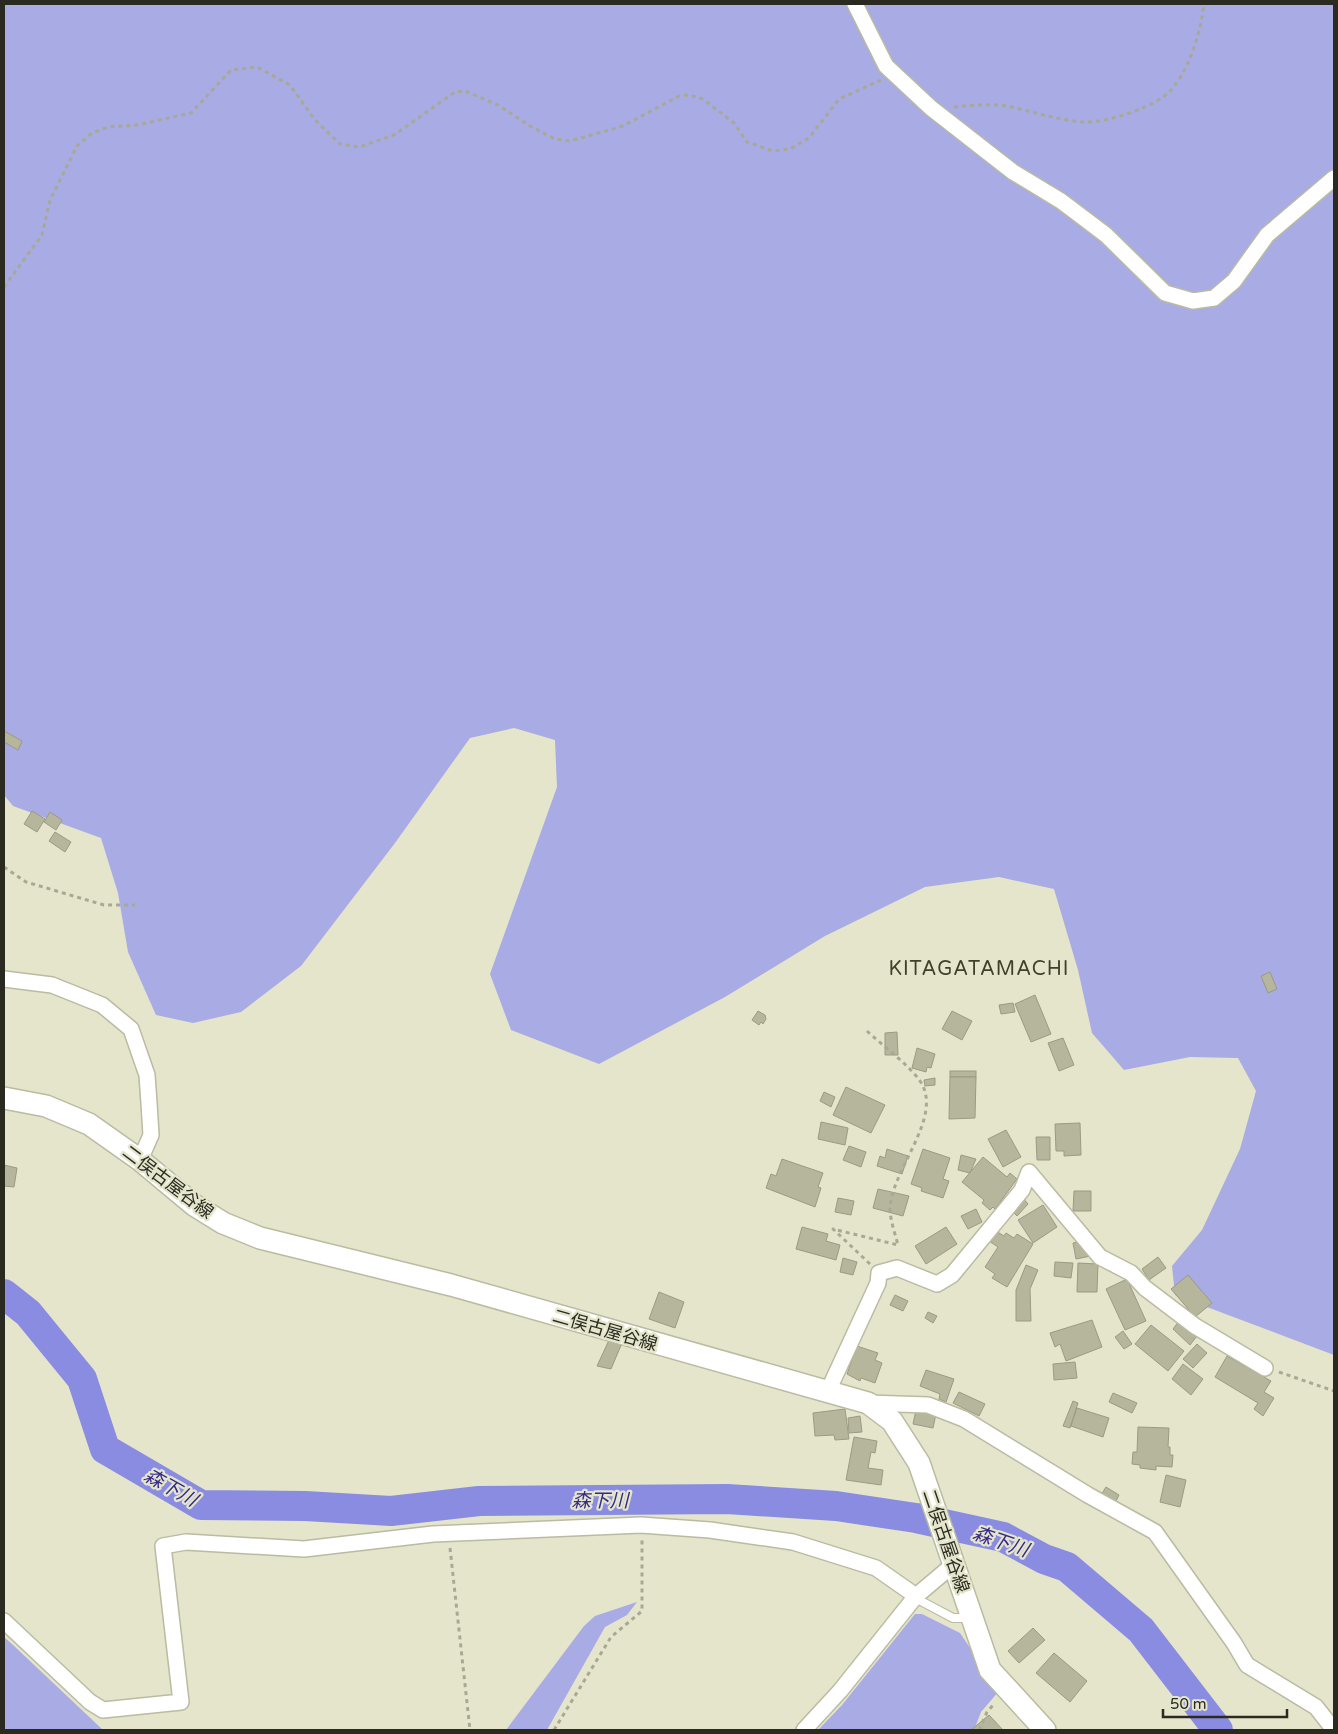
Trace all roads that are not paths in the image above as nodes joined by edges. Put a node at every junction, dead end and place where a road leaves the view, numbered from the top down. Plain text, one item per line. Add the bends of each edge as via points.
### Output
1 (855, 4) edge
2 (1334, 178) edge
3 (4, 979) edge
4 (4, 1098) edge
5 (140, 1160) junction
6 (1264, 1368) road end
7 (828, 1391) junction
8 (868, 1404) junction
9 (954, 1564) junction
10 (916, 1596) junction
11 (972, 1618) junction
12 (4, 1621) edge
13 (804, 1730) edge
14 (1045, 1730) edge
15 (1334, 1730) edge

1 - 2 street via 886,66 930,108 1013,172 1061,201 1106,236 1165,293 1193,300 1214,298 1234,281 1267,236
3 - 5 street via 52,985 102,1005 131,1029 147,1075 149,1103 151,1135
4 - 5 main road, 二俣古屋谷線 via 46,1106 89,1124
5 - 7 main road, 二俣古屋谷線 via 194,1205 224,1223 260,1238 451,1285 736,1368
6 - 7 street via 1208,1335 1145,1288 1131,1273 1100,1257 1029,1172 1022,1190 952,1274 937,1284 897,1268 879,1273 878,1283
7 - 8 main road, 二俣古屋谷線
8 - 9 main road, 二俣古屋谷線 via 892,1421 918,1463
8 - 15 street via 928,1404 964,1419 1154,1532 1247,1665 1316,1707
9 - 10 street
9 - 11 main road, 二俣古屋谷線
10 - 11 lane via 953,1618
10 - 12 street via 876,1568 793,1542 710,1530 641,1525 448,1533 304,1549 186,1542 164,1546 181,1702 104,1710 90,1702
10 - 13 street via 840,1691
11 - 14 main road, 二俣古屋谷線 via 990,1670

